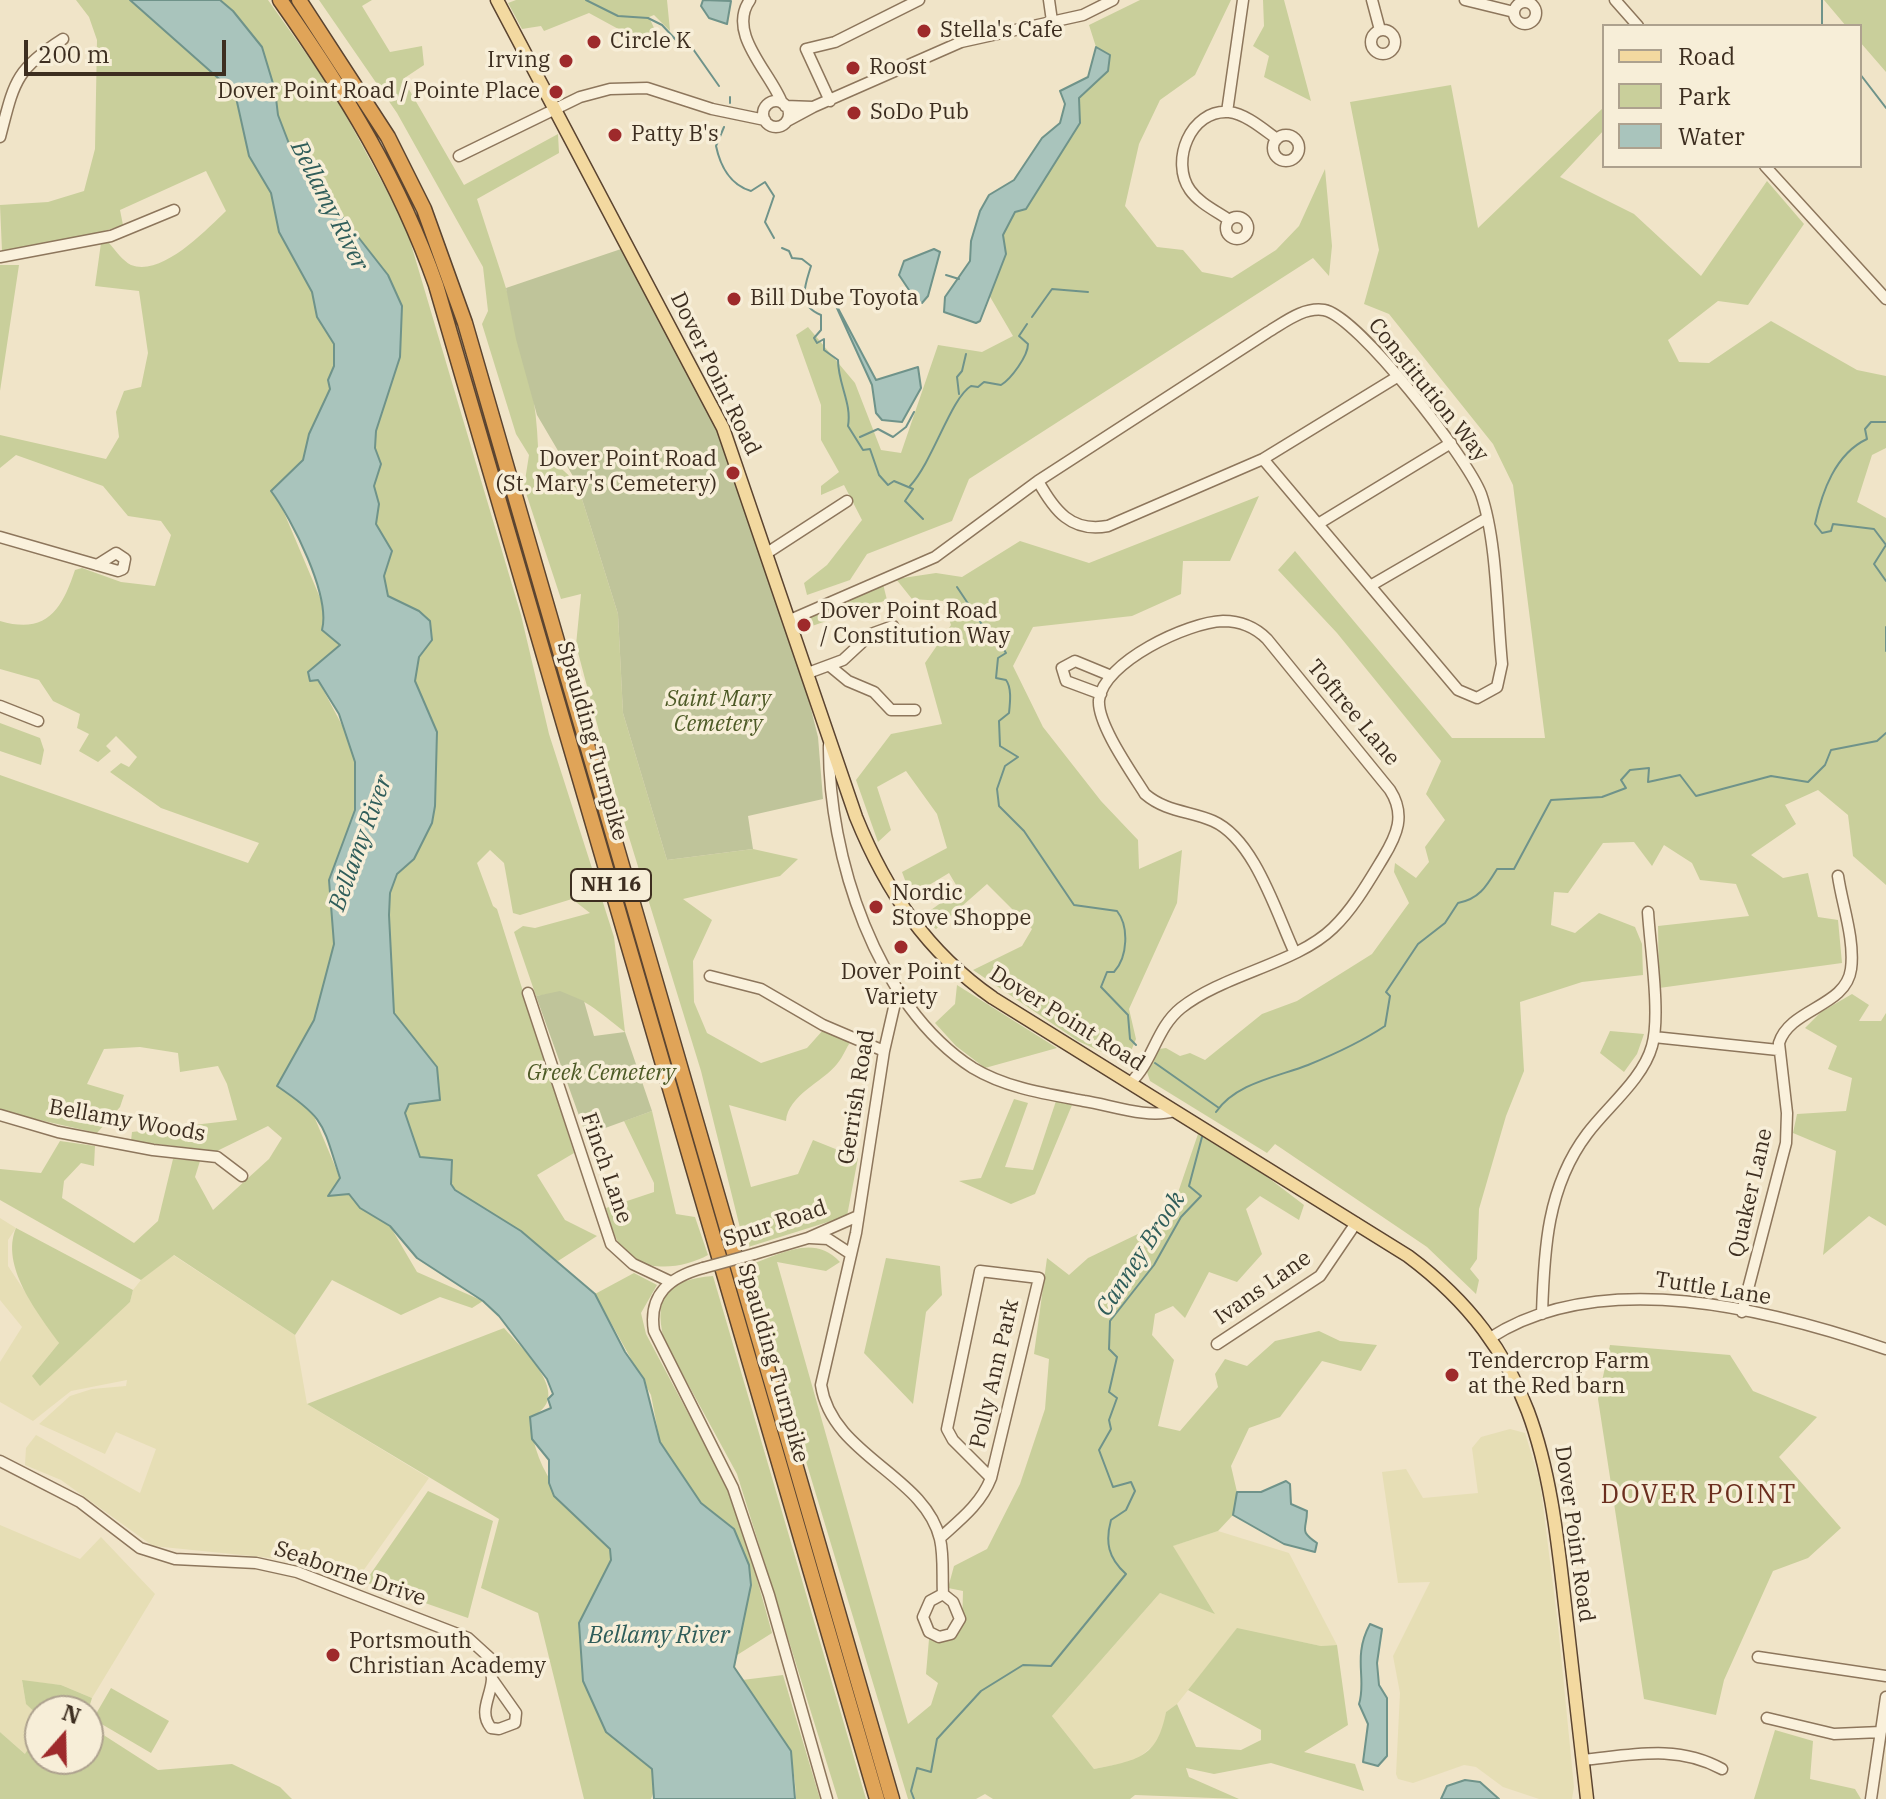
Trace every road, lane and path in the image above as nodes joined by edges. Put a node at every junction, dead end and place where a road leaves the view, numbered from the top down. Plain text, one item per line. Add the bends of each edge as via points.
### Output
1 (280, 0) edge
2 (299, 0) edge
3 (497, 0) edge
4 (750, 0) edge
5 (919, 0) edge
6 (1049, 0) edge
7 (1113, 0) edge
8 (1243, 0) edge
9 (1372, 0) edge
10 (1465, 0) edge
11 (1615, 0) edge
12 (1514, 12) dead end
13 (1052, 21) junction
14 (1636, 24) edge
15 (1380, 30) dead end
16 (63, 39) dead end
17 (765, 72) junction
18 (830, 101) junction
19 (784, 104) junction
20 (767, 105) junction
21 (813, 107) junction
22 (554, 112) junction
23 (1227, 112) junction
24 (735, 114) junction
25 (765, 120) junction
26 (787, 121) junction
27 (0, 137) edge
28 (1277, 139) dead end
29 (459, 156) dead end
30 (1767, 168) edge
31 (174, 210) dead end
32 (1229, 220) dead end
33 (0, 257) edge
34 (1886, 299) edge
35 (1397, 377) junction
36 (1451, 443) junction
37 (1263, 459) junction
38 (1038, 481) junction
39 (847, 501) dead end
40 (1487, 518) junction
41 (1318, 524) junction
42 (0, 537) edge
43 (767, 553) junction
44 (97, 565) dead end
45 (1370, 586) junction
46 (790, 620) junction
47 (893, 626) dead end
48 (831, 667) junction
49 (808, 673) junction
50 (1109, 675) junction
51 (1101, 694) junction
52 (0, 706) edge
53 (915, 710) dead end
54 (38, 721) dead end
55 (829, 741) junction
56 (1838, 876) dead end
57 (1648, 912) dead end
58 (1294, 951) junction
59 (710, 976) dead end
60 (898, 990) junction
61 (528, 993) dead end
62 (888, 1031) junction
63 (1654, 1037) junction
64 (870, 1042) junction
65 (1778, 1050) junction
66 (884, 1051) junction
67 (1130, 1083) junction
68 (1174, 1111) junction
69 (0, 1115) edge
70 (242, 1176) dead end
71 (858, 1216) junction
72 (1356, 1223) junction
73 (808, 1238) junction
74 (851, 1254) junction
75 (669, 1281) junction
76 (1742, 1312) junction
77 (1542, 1314) junction
78 (1490, 1338) junction
79 (1217, 1344) dead end
80 (1886, 1349) edge
81 (0, 1461) edge
82 (991, 1478) junction
83 (940, 1538) junction
84 (943, 1594) dead end
85 (1758, 1657) dead end
86 (1886, 1676) edge
87 (492, 1679) junction
88 (1886, 1697) edge
89 (1767, 1718) dead end
90 (1881, 1732) junction
91 (1583, 1760) junction
92 (1722, 1769) dead end
93 (827, 1799) edge
94 (877, 1799) edge
95 (892, 1799) edge
96 (1587, 1799) edge
97 (1871, 1799) edge

1 - 94 highway, Spaulding Turnpike / NH 16 via 370,136 410,216 436,285
2 - 95 highway, Spaulding Turnpike / NH 16 via 388,137 424,209 465,323
3 - 22 main road, Dover Point Road
4 - 17 street via 743,26
5 - 18 street via 829,45 806,49
6 - 13 street
7 - 13 street via 1083,15
8 - 23 street
9 - 15 street
10 - 12 street
11 - 14 street
13 - 18 street via 941,49
16 - 27 street via 21,72
17 - 19 street
17 - 20 street
18 - 21 street
19 - 20 street
19 - 21 street
19 - 26 street
20 - 24 street
20 - 25 street
21 - 26 street
22 - 24 street via 599,90 643,88
22 - 29 street
22 - 43 main road, Dover Point Road via 713,407
23 - 28 street via 1241,115
23 - 32 street via 1196,127 1181,161 1193,195
24 - 25 street
25 - 26 street via 775,127
30 - 34 street
31 - 33 street via 111,236
35 - 36 street, Constitution Way
35 - 37 street
35 - 38 street, Constitution Way via 1345,320 1310,310
36 - 40 street, Constitution Way via 1476,481
36 - 41 street
37 - 38 street via 1099,528 1066,520
37 - 41 street, Constitution Way
38 - 46 street, Constitution Way via 935,557
39 - 43 street
40 - 45 street
40 - 45 street, Constitution Way via 1502,664 1501,680 1491,692 1477,698 1458,690
41 - 45 street, Constitution Way
42 - 44 street
43 - 46 main road, Dover Point Road
46 - 49 main road, Dover Point Road
47 - 48 street via 871,634
48 - 49 street
48 - 53 street via 874,692 891,710
49 - 55 main road, Dover Point Road
50 - 51 street
50 - 51 street via 1075,661 1062,668 1066,681
50 - 58 street, Toftree Lane via 1134,655 1201,625 1224,621 1247,626 1267,639 1390,790 1399,812 1393,843 1333,929
51 - 58 street via 1102,717 1145,794 1157,804 1212,821 1238,839
52 - 54 street
55 - 60 street via 829,777 853,897
55 - 67 main road, Dover Point Road via 874,860 923,936 977,987
56 - 65 street via 1851,955 1849,977 1841,990 1788,1026
57 - 63 street
58 - 67 street, Toftree Lane via 1187,1004 1169,1020
59 - 64 street via 761,989 823,1025
60 - 62 street, Gerrish Road
60 - 68 street via 949,1048 982,1073 1072,1099 1144,1112
61 - 75 street, Finch Lane via 611,1244 633,1264
62 - 64 street
62 - 66 street, Gerrish Road
63 - 65 street
63 - 77 street via 1647,1058 1585,1136 1562,1178 1548,1224
64 - 66 street
65 - 76 street, Quaker Lane via 1786,1143
66 - 71 street, Gerrish Road
67 - 68 main road, Dover Point Road
68 - 72 main road, Dover Point Road
69 - 70 street, Bellamy Woods via 153,1150 217,1157
71 - 73 street, Spur Road
71 - 74 street, Gerrish Road
72 - 78 main road, Dover Point Road via 1433,1276
72 - 79 street, Ivans Lane via 1320,1276
73 - 74 street via 828,1239
73 - 75 street, Spur Road, bridge
74 - 83 street, Gerrish Road via 822,1375 826,1406 849,1438 926,1512
75 - 93 street via 655,1304 654,1331 737,1498
76 - 77 street, Tuttle Lane via 1647,1297
76 - 80 street, Tuttle Lane
77 - 78 street, Tuttle Lane
78 - 91 main road, Dover Point Road via 1527,1405 1548,1474
81 - 87 street, Seaborne Drive via 80,1502 140,1548 175,1559 256,1563 297,1572 468,1638 490,1658
82 - 82 street, Polly Ann Park via 1039,1278 980,1271 947,1429
82 - 83 street, Polly Ann Park via 971,1510
83 - 84 street, Gerrish Road
85 - 86 street
87 - 87 street, Seaborne Drive via 485,1721 499,1729 515,1723 516,1713
88 - 90 street
89 - 90 street via 1834,1734
90 - 97 street
91 - 92 street via 1675,1752
91 - 96 main road, Dover Point Road

